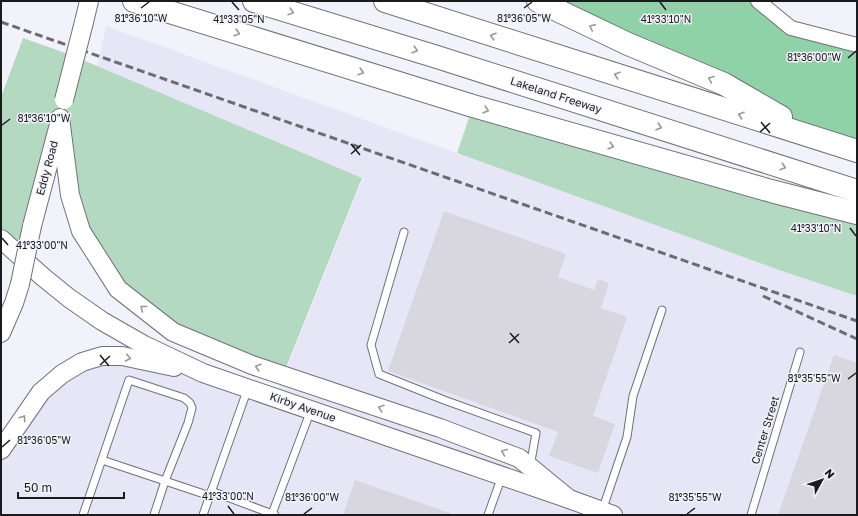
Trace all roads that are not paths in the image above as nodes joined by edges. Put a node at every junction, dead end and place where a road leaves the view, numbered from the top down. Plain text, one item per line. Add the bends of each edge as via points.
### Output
1 (90, 1) edge
2 (134, 1) edge
3 (254, 1) edge
4 (385, 1) edge
5 (538, 1) edge
6 (758, 1) edge
7 (857, 45) edge
8 (60, 118) junction
9 (818, 139) junction
10 (857, 151) edge
11 (857, 191) edge
12 (857, 213) edge
13 (404, 232) dead end
14 (1, 239) edge
15 (662, 310) dead end
16 (1, 333) edge
17 (800, 352) dead end
18 (203, 373) junction
19 (248, 388) junction
20 (311, 410) junction
21 (1, 450) edge
22 (102, 460) junction
23 (530, 467) junction
24 (502, 476) junction
25 (165, 481) junction
26 (210, 493) junction
27 (569, 499) junction
28 (608, 513) edge
29 (274, 514) edge
30 (83, 515) edge
31 (154, 515) edge
32 (203, 515) edge
33 (488, 515) edge
34 (751, 515) edge

1 - 8 street, Eddy Road, bridge
2 -> 12 highway via 473,106
3 -> 11 highway, Lakeland Freeway
9 -> 4 highway
9 -> 5 highway via 724,84 628,44
6 - 7 street via 791,28
8 - 16 street, Eddy Road, bridge via 20,284
23 -> 8 street via 519,458 440,428 252,365 174,332 118,289 81,232 70,195
9 - 10 highway
13 - 23 lane via 371,345 379,374 536,433
14 - 18 street, Kirby Avenue via 69,298 102,321 144,345
15 - 28 lane via 633,396 627,437
17 - 34 lane, Center Street
18 - 19 street, Kirby Avenue
21 -> 18 street via 41,392 62,374 82,362 102,356 122,356
19 - 20 street, Kirby Avenue
19 - 26 lane
20 - 24 street, Kirby Avenue
20 - 29 lane
22 - 25 lane
22 - 25 lane via 129,380 184,398 192,408
22 - 30 lane
23 - 27 street
24 - 27 street, Kirby Avenue
24 - 33 lane
25 - 26 lane
25 - 31 lane
26 - 29 lane
26 - 32 lane
27 - 28 street, Kirby Avenue

